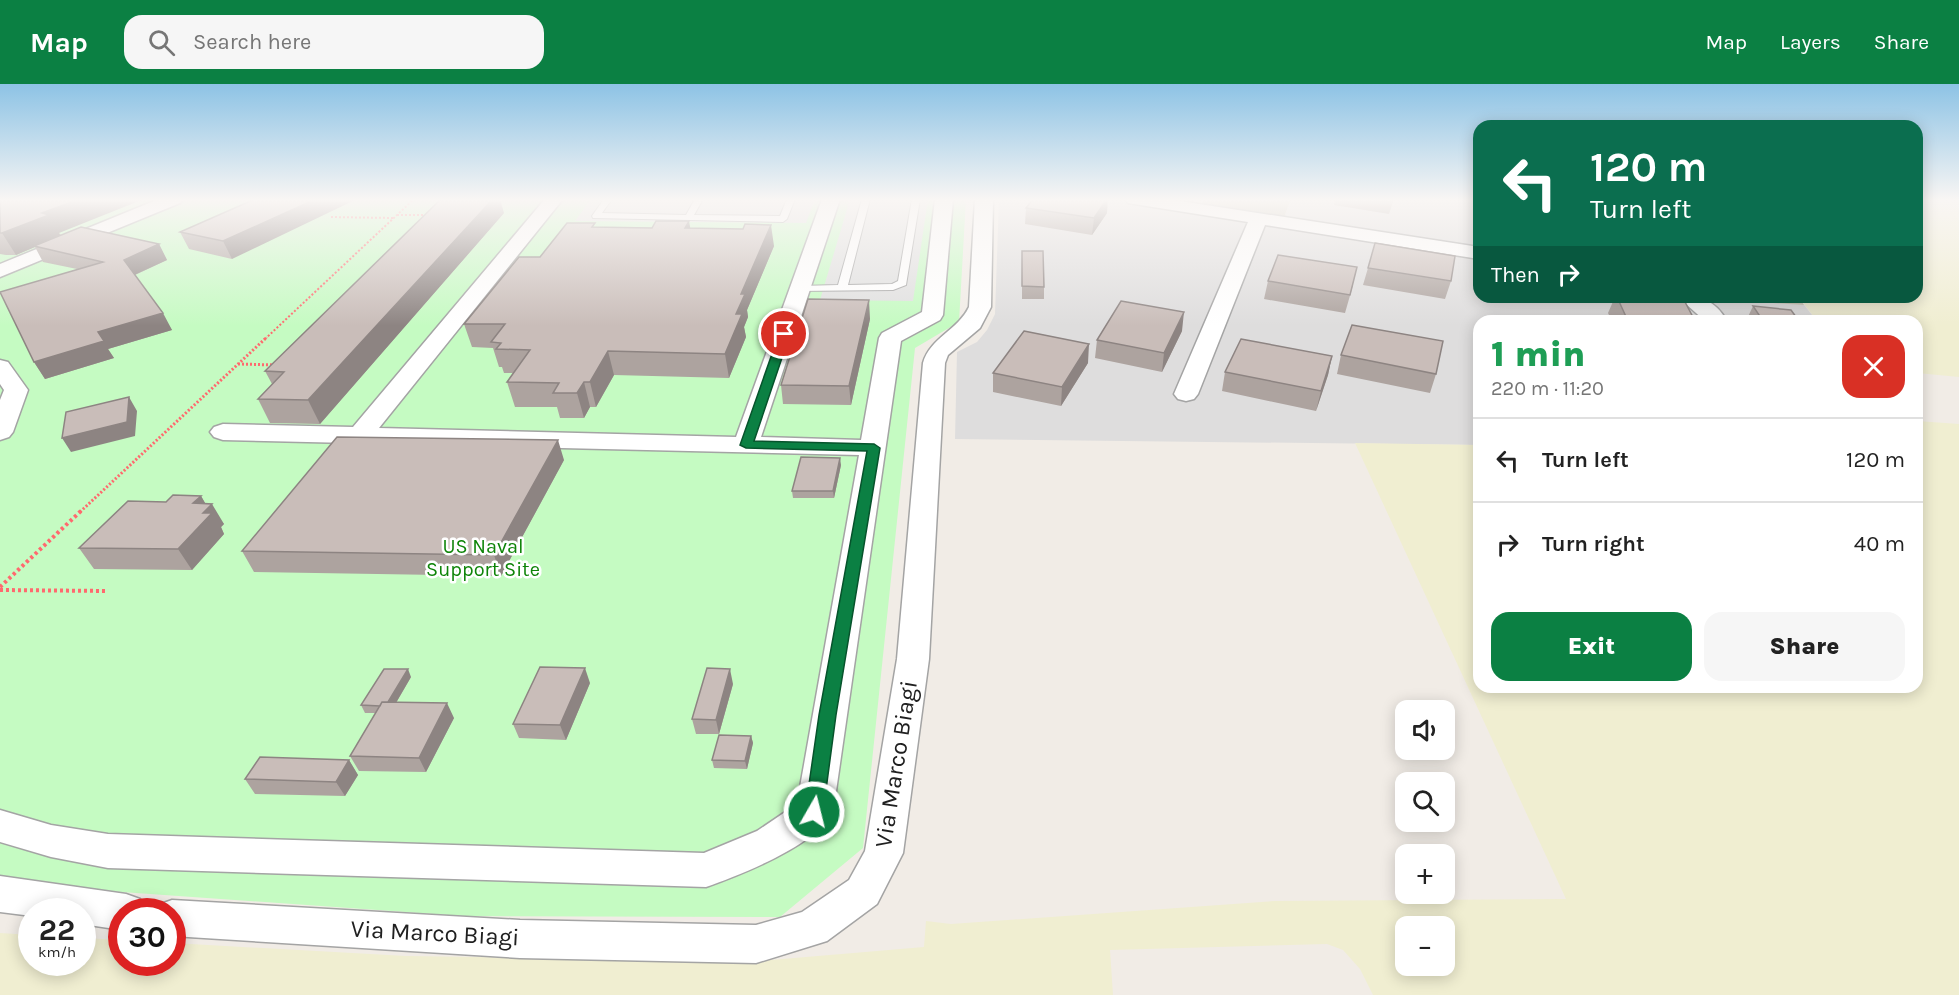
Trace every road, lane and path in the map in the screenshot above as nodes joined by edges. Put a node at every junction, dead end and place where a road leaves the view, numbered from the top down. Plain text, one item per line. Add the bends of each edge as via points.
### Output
1 (71, 242) edge
2 (368, 242) edge
3 (519, 242) edge
4 (816, 242) edge
5 (855, 242) edge
6 (909, 242) edge
7 (940, 242) edge
8 (982, 242) edge
9 (1249, 242) edge
10 (1407, 242) edge
11 (1473, 252) edge
12 (0, 271) edge
13 (843, 288) junction
14 (800, 289) junction
15 (1696, 303) edge
16 (1713, 315) edge
17 (238, 364) junction
18 (278, 365) edge
19 (0, 367) edge
20 (1186, 394) dead end
21 (0, 432) edge
22 (223, 432) dead end
23 (360, 435) junction
24 (746, 445) junction
25 (874, 448) junction
26 (0, 588) edge
27 (108, 591) dead end
28 (0, 826) edge
29 (0, 894) edge
30 (108, 909) edge
31 (186, 919) edge

1 - 12 street
2 - 17 path
3 - 23 street
4 - 14 street
5 - 13 lane
6 - 13 lane via 903,283 893,287
7 - 25 street via 932,315 890,338
8 - 31 street, Via Marco Biagi via 980,307 972,323 938,352 934,363 913,660 884,853 863,892 813,928 756,944 520,939
9 - 20 street
10 - 11 street
13 - 14 lane
14 - 24 street
15 - 16 street
17 - 18 path
17 - 26 path
19 - 21 street via 16,390
22 - 23 street
23 - 24 street
24 - 25 street
25 - 28 street via 814,812 770,843 706,870 108,851 51,841
26 - 27 path
29 - 30 street

